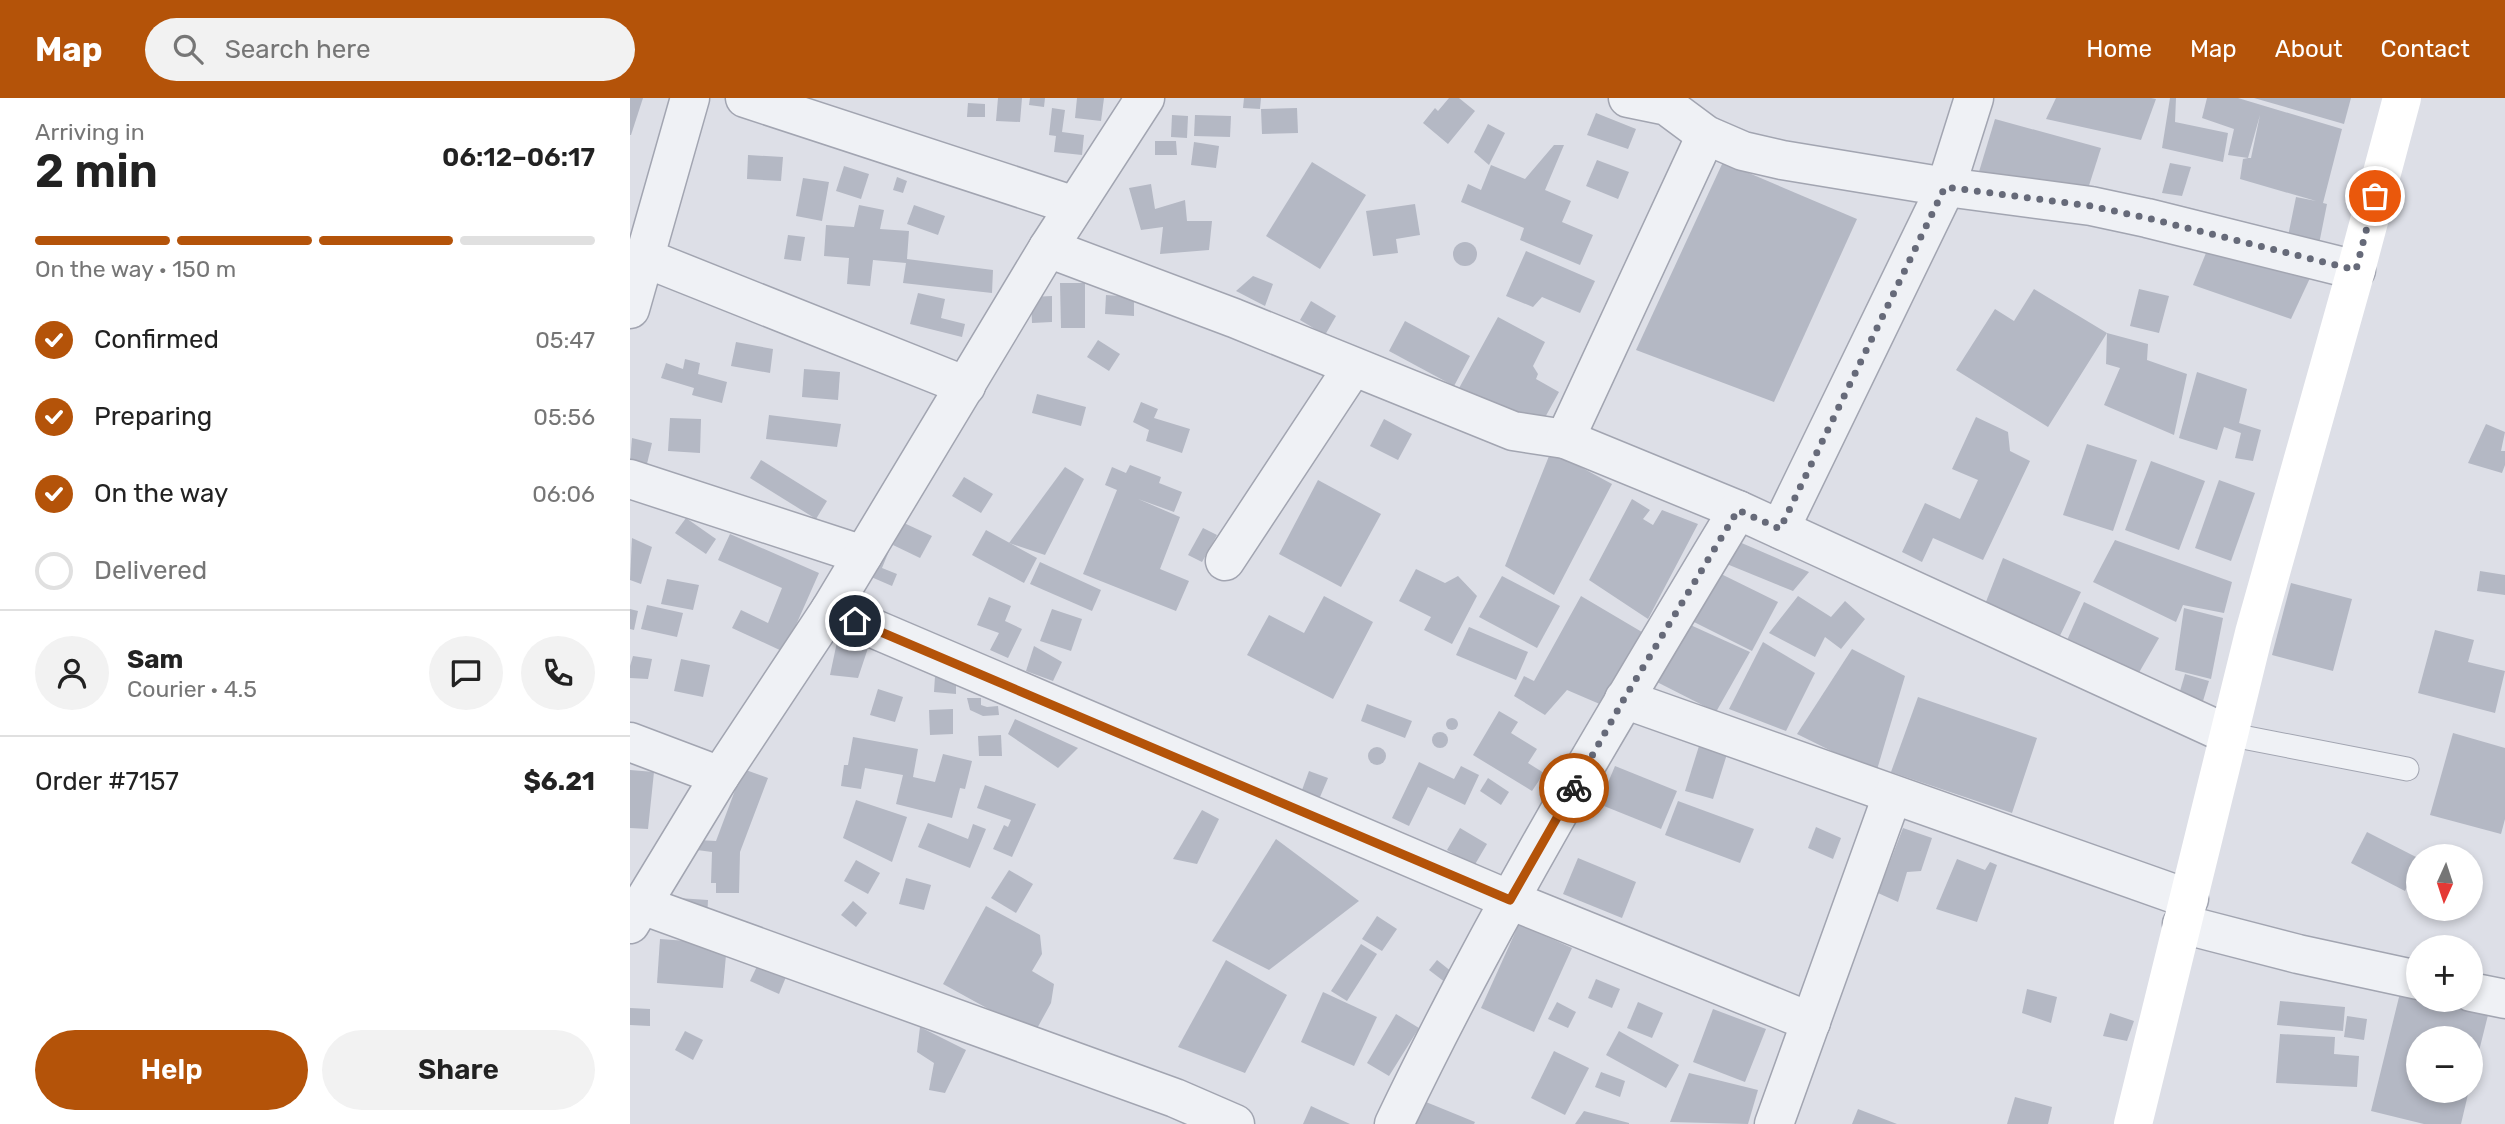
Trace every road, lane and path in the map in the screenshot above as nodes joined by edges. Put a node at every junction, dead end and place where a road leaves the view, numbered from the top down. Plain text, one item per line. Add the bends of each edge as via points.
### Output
1 (690, 98) edge
2 (745, 98) edge
3 (1145, 98) edge
4 (1628, 98) edge
5 (1974, 98) edge
6 (2402, 98) edge
7 (1668, 102) edge
8 (1706, 135) junction
9 (1945, 187) junction
10 (1075, 206) junction
11 (1048, 248) junction
12 (645, 258) junction
13 (2356, 270) junction
14 (630, 309) edge
15 (1353, 367) junction
16 (966, 386) junction
17 (1565, 439) junction
18 (630, 479) edge
19 (1738, 510) junction
20 (1780, 529) junction
21 (863, 555) junction
22 (1225, 561) dead end
23 (830, 610) junction
24 (1624, 699) junction
25 (2227, 734) junction
26 (630, 742) edge
27 (2407, 769) dead end
28 (720, 776) junction
29 (1892, 796) junction
30 (1510, 900) junction
31 (2186, 912) junction
32 (636, 915) edge
33 (2406, 977) edge
34 (1811, 1022) junction
35 (1236, 1124) edge
36 (1394, 1124) edge
37 (1774, 1124) edge
38 (2133, 1124) edge

1 - 12 street
2 - 10 street
3 - 10 street
4 - 7 street
5 - 9 street
6 - 13 street
7 - 8 street
8 - 9 street via 1743,152
8 - 17 street
9 - 13 street via 2125,213
9 - 20 street
10 - 11 street
11 - 15 street
11 - 16 street
12 - 14 street
12 - 16 street
13 - 25 street
15 - 17 street via 1513,431
15 - 22 street
16 - 21 street
17 - 19 street
18 - 21 street
19 - 20 street
19 - 24 street
20 - 25 street
21 - 23 street
23 - 28 street
23 - 30 street
24 - 29 street
24 - 30 street
25 - 27 lane
25 - 31 street
26 - 28 street
28 - 32 street
29 - 31 street
29 - 34 street
30 - 34 street
30 - 36 street via 1440,1026
31 - 33 street via 2298,954
31 - 38 street
32 - 35 street via 1175,1098
34 - 37 street

